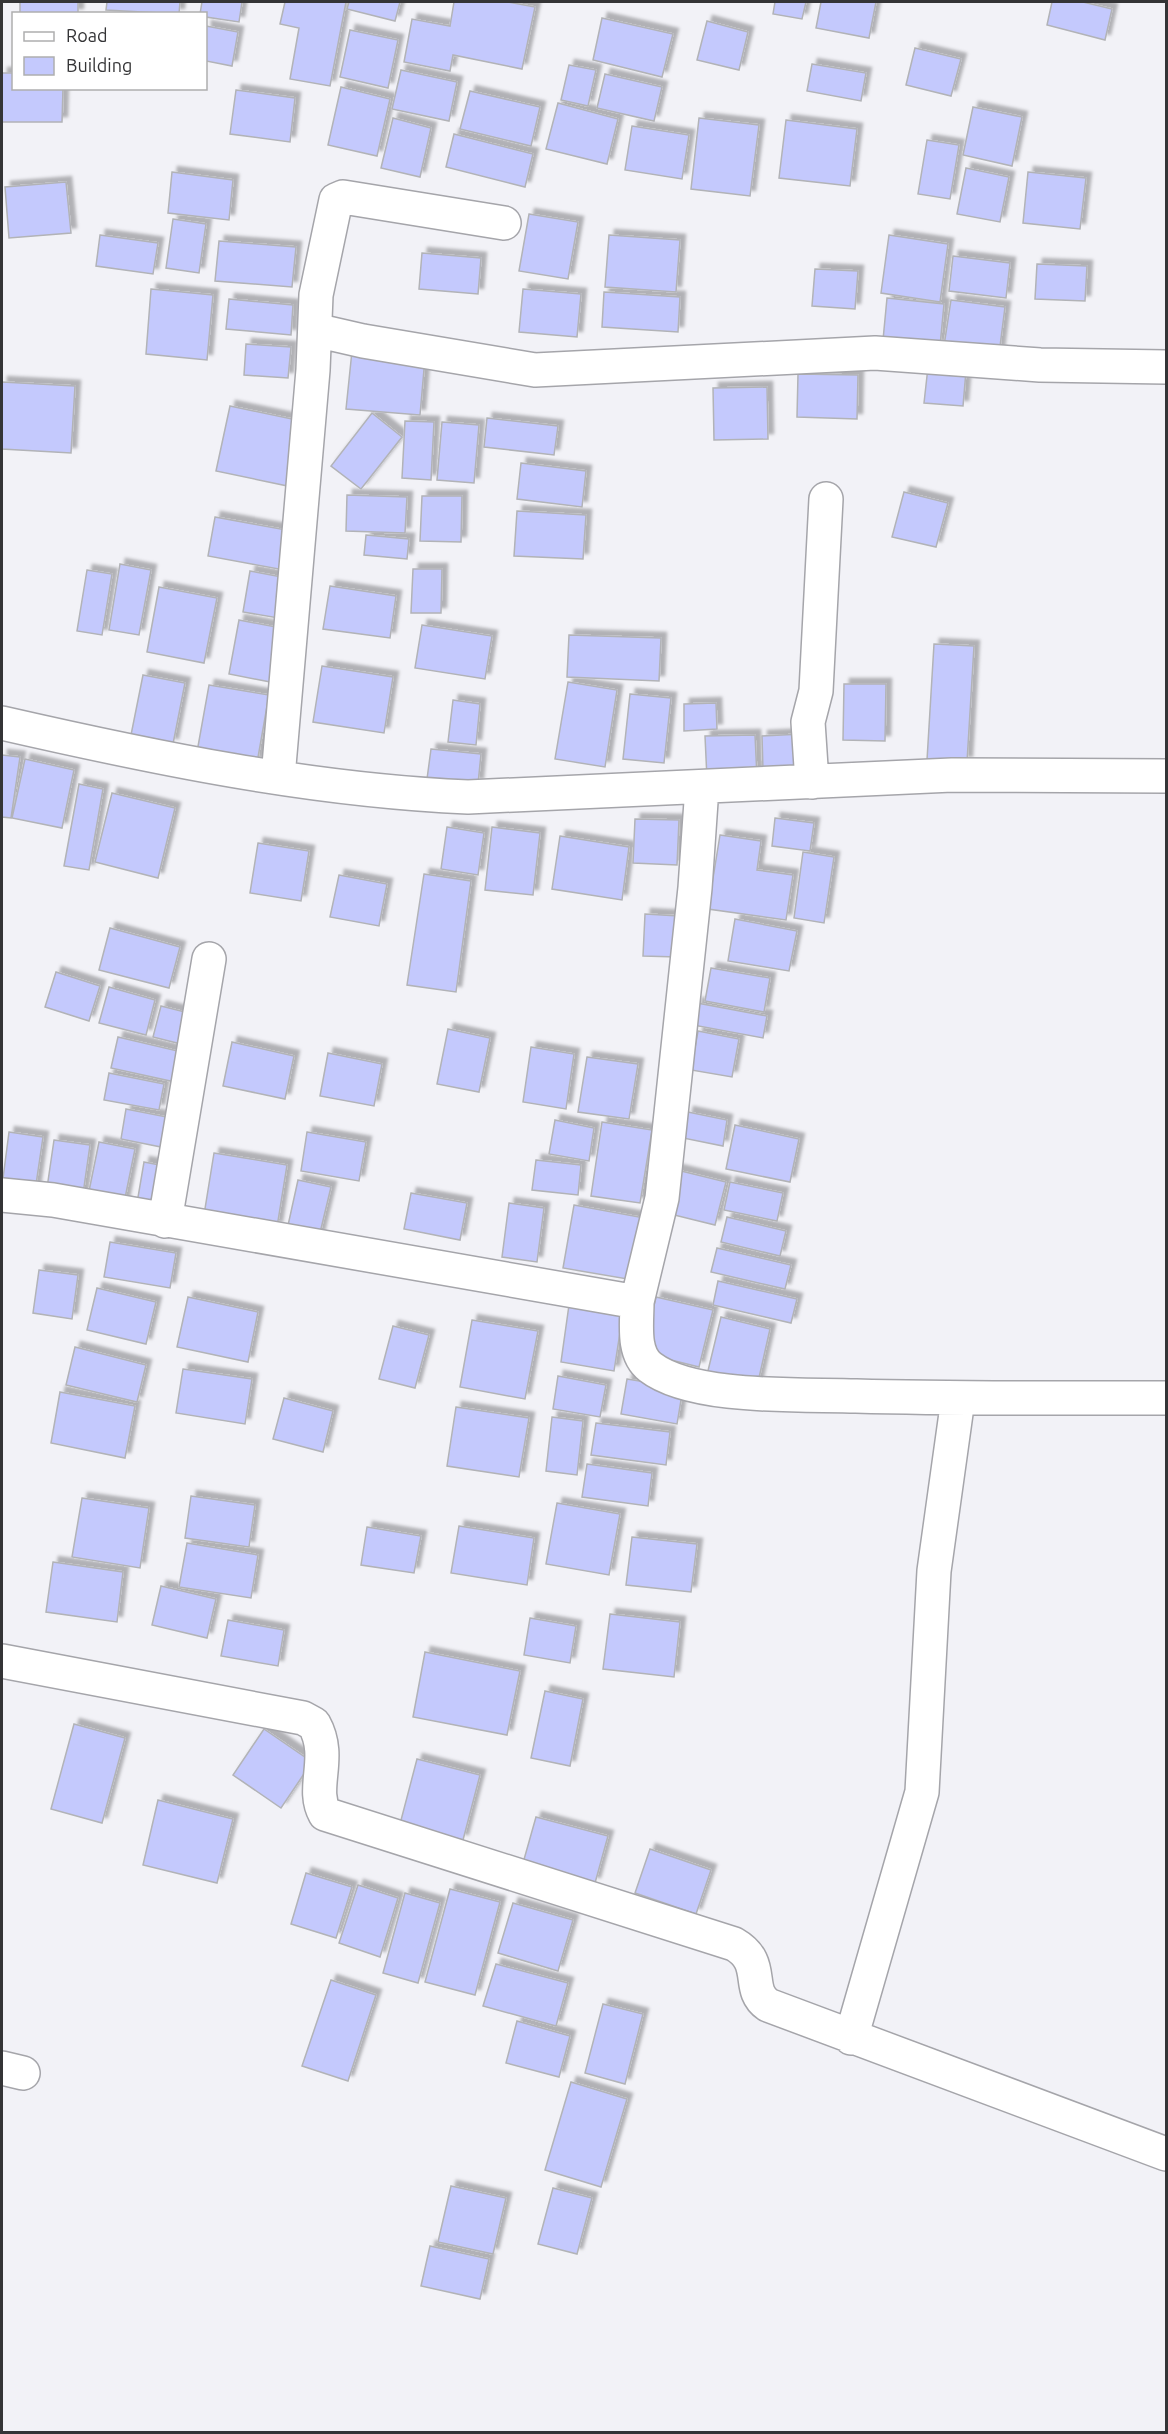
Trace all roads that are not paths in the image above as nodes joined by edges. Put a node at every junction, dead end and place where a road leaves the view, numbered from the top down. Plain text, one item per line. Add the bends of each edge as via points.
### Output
1 (504, 223) dead end
2 (315, 330) junction
3 (1167, 367) edge
4 (826, 499) dead end
5 (2, 723) edge
6 (1167, 776) edge
7 (278, 777) junction
8 (812, 782) junction
9 (702, 787) junction
10 (209, 959) dead end
11 (2, 1195) edge
12 (165, 1221) junction
13 (637, 1302) junction
14 (1167, 1398) edge
15 (958, 1399) junction
16 (2, 1661) edge
17 (851, 2038) junction
18 (1167, 2154) edge

1 - 2 street via 339,198 316,295
2 - 3 street via 535,370 875,353 1040,365
2 - 7 street
4 - 8 street via 816,691 808,722
5 - 7 street via 182,762
6 - 8 street via 952,775
7 - 9 street via 392,794 468,797
8 - 9 street
9 - 13 street via 662,1198
10 - 12 street
11 - 12 street via 53,1200
12 - 13 street
13 - 15 street via 642,1358 661,1373 688,1384 759,1393
14 - 15 street
15 - 17 street via 934,1571 922,1792
16 - 17 street via 303,1718 314,1724 324,1748 320,1795 325,1814 734,1944 753,1960 761,2001
17 - 18 street

